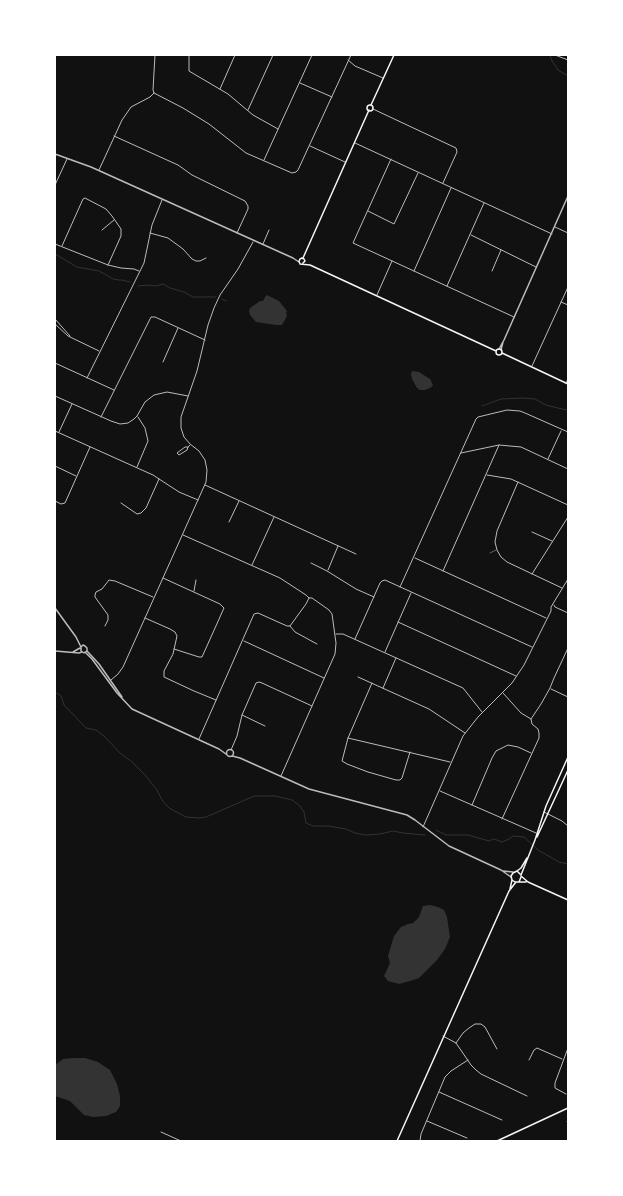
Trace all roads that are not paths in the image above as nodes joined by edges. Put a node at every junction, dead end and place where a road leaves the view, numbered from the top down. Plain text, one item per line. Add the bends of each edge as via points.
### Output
1 (155, 55) edge
2 (189, 55) edge
3 (235, 55) edge
4 (273, 55) edge
5 (312, 55) edge
6 (351, 55) edge
7 (394, 55) edge
8 (555, 55) edge
9 (348, 60) junction
10 (568, 60) edge
11 (383, 78) junction
12 (300, 82) junction
13 (220, 89) junction
14 (154, 93) junction
15 (332, 97) junction
16 (371, 105) junction
17 (373, 109) junction
18 (248, 110) junction
19 (369, 110) junction
20 (278, 128) junction
21 (114, 136) junction
22 (354, 143) junction
23 (310, 145) junction
24 (55, 154) edge
25 (67, 159) junction
26 (391, 159) junction
27 (264, 161) junction
28 (346, 162) junction
29 (98, 170) junction
30 (418, 172) junction
31 (442, 183) junction
32 (55, 185) edge
33 (451, 187) junction
34 (568, 196) edge
35 (162, 200) junction
36 (484, 203) junction
37 (368, 211) junction
38 (115, 220) junction
39 (555, 227) junction
40 (102, 230) dead end
41 (269, 230) dead end
42 (150, 233) junction
43 (237, 233) junction
44 (568, 233) edge
45 (552, 234) junction
46 (470, 235) junction
47 (254, 241) junction
48 (55, 244) edge
49 (263, 245) junction
50 (62, 246) junction
51 (501, 250) junction
52 (206, 258) dead end
53 (303, 258) junction
54 (299, 261) junction
55 (392, 261) junction
56 (304, 262) junction
57 (108, 265) junction
58 (536, 267) junction
59 (414, 271) junction
60 (492, 271) dead end
61 (139, 272) junction
62 (447, 286) junction
63 (568, 287) edge
64 (376, 295) junction
65 (561, 302) junction
66 (568, 305) edge
67 (514, 317) junction
68 (55, 319) edge
69 (55, 324) edge
70 (178, 328) junction
71 (71, 337) junction
72 (205, 340) junction
73 (504, 340) junction
74 (498, 349) junction
75 (501, 350) junction
76 (99, 351) junction
77 (496, 351) junction
78 (502, 353) junction
79 (163, 362) dead end
80 (55, 363) edge
81 (532, 367) junction
82 (87, 378) junction
83 (568, 379) edge
84 (567, 383) edge
85 (115, 390) junction
86 (55, 396) edge
87 (188, 396) junction
88 (72, 404) junction
89 (137, 416) junction
90 (102, 417) junction
91 (561, 430) junction
92 (55, 431) edge
93 (568, 432) edge
94 (59, 433) junction
95 (191, 444) junction
96 (499, 446) junction
97 (90, 447) junction
98 (188, 447) junction
99 (460, 453) junction
100 (547, 460) junction
101 (55, 466) edge
102 (136, 468) junction
103 (568, 469) edge
104 (486, 475) junction
105 (77, 476) junction
106 (159, 478) junction
107 (518, 482) junction
108 (204, 485) junction
109 (198, 500) junction
110 (239, 500) junction
111 (55, 501) edge
112 (121, 504) dead end
113 (568, 505) edge
114 (274, 516) junction
115 (568, 517) edge
116 (229, 522) dead end
117 (532, 532) dead end
118 (182, 535) junction
119 (552, 542) junction
120 (338, 545) junction
121 (497, 550) junction
122 (490, 553) dead end
123 (356, 554) dead end
124 (414, 557) junction
125 (311, 563) dead end
126 (252, 566) junction
127 (327, 571) junction
128 (443, 571) junction
129 (531, 574) junction
130 (162, 578) junction
131 (568, 579) edge
132 (196, 580) dead end
133 (400, 587) junction
134 (562, 588) junction
135 (193, 592) junction
136 (411, 592) junction
137 (154, 598) junction
138 (309, 598) junction
139 (374, 598) junction
140 (554, 604) junction
141 (55, 608) edge
142 (568, 613) edge
143 (145, 618) junction
144 (547, 618) junction
145 (398, 622) junction
146 (105, 626) dead end
147 (290, 626) junction
148 (335, 634) junction
149 (355, 639) junction
150 (243, 640) junction
151 (317, 644) dead end
152 (80, 647) junction
153 (533, 648) junction
154 (568, 648) edge
155 (174, 650) junction
156 (55, 651) edge
157 (73, 652) junction
158 (82, 652) junction
159 (86, 652) junction
160 (384, 652) junction
161 (396, 658) junction
162 (517, 676) junction
163 (358, 677) dead end
164 (325, 678) junction
165 (110, 681) junction
166 (372, 683) junction
167 (383, 688) junction
168 (550, 688) junction
169 (502, 693) junction
170 (568, 697) edge
171 (216, 700) junction
172 (312, 706) junction
173 (482, 712) junction
174 (242, 715) junction
175 (531, 719) junction
176 (265, 726) dead end
177 (465, 733) junction
178 (348, 738) junction
179 (198, 740) junction
180 (219, 749) junction
181 (231, 750) junction
182 (227, 751) junction
183 (410, 752) junction
184 (531, 753) junction
185 (226, 754) junction
186 (233, 755) junction
187 (568, 759) edge
188 (451, 763) junction
189 (568, 770) edge
190 (281, 777) junction
191 (439, 791) junction
192 (471, 805) junction
193 (544, 812) junction
194 (548, 814) junction
195 (502, 819) junction
196 (568, 826) edge
197 (423, 827) junction
198 (538, 834) junction
199 (528, 856) junction
200 (501, 870) junction
201 (513, 872) junction
202 (517, 872) junction
203 (521, 875) junction
204 (511, 878) junction
205 (517, 882) junction
206 (528, 882) junction
207 (509, 891) junction
208 (568, 900) edge
209 (443, 1036) junction
210 (456, 1043) junction
211 (568, 1048) edge
212 (498, 1049) dead end
213 (468, 1060) junction
214 (529, 1060) dead end
215 (563, 1060) junction
216 (439, 1092) junction
217 (566, 1094) dead end
218 (527, 1096) dead end
219 (568, 1108) edge
220 (502, 1120) dead end
221 (427, 1121) junction
222 (161, 1132) dead end
223 (467, 1138) dead end
224 (181, 1141) edge
225 (397, 1141) edge
226 (420, 1141) edge
227 (497, 1141) edge

1 - 14 street
2 - 13 street via 189,71
3 - 13 street
4 - 18 street
5 - 12 street
6 - 9 street
7 - 11 main road
8 - 10 street
9 - 11 street via 355,66
9 - 15 street
11 - 16 main road
12 - 15 street
12 - 20 street
13 - 18 street
14 - 21 street via 131,107
14 - 27 street via 209,124 246,153
15 - 23 street
16 - 17 main road
16 - 19 main road via 367,107
17 - 19 main road
17 - 31 street via 456,148 457,152
18 - 20 street
19 - 22 main road
20 - 27 street
21 - 29 street
21 - 43 street via 178,165 192,175 245,201 248,209
22 - 26 street
22 - 28 main road
23 - 27 street via 296,172 292,173
23 - 28 street
24 - 25 street
25 - 29 street
25 - 32 street
26 - 30 street
26 - 37 street
28 - 53 main road
29 - 35 street
30 - 31 street
30 - 37 street via 394,224
31 - 33 street
33 - 36 street
33 - 59 street
34 - 39 street
35 - 42 street
35 - 43 street
36 - 45 street
36 - 46 street
37 - 55 street via 353,243
38 - 40 street
38 - 50 street via 106,209 85,198
38 - 57 street via 122,232
39 - 44 street
39 - 45 street
41 - 49 street
42 - 52 street via 168,238 183,249 192,260 200,261
42 - 61 street via 146,257
43 - 47 street
45 - 58 street
46 - 51 street
46 - 62 street
47 - 49 street
47 - 72 street via 217,301
48 - 50 street
49 - 54 street
50 - 57 street
51 - 58 street
51 - 60 street
53 - 54 main road
53 - 56 main road
54 - 56 main road via 300,264
55 - 59 street
55 - 64 street
56 - 64 main road
57 - 61 street
58 - 67 street
59 - 62 street
61 - 76 street
62 - 67 street
63 - 65 street
64 - 77 main road
65 - 66 street
65 - 81 street
67 - 73 street
68 - 71 street
69 - 71 street
70 - 72 street
70 - 79 street
70 - 85 street via 155,317 151,318
71 - 76 street
72 - 87 street
73 - 74 street
73 - 75 street
74 - 75 main road
74 - 77 main road
75 - 78 main road
76 - 82 street
77 - 78 main road via 498,355
78 - 81 main road
80 - 82 street
81 - 84 main road
82 - 85 street
83 - 84 street
85 - 90 street
86 - 88 street
87 - 89 street via 167,392 154,395 144,402
87 - 95 street via 180,425
88 - 90 street
88 - 94 street
89 - 90 street via 128,423 120,424
89 - 102 street via 145,428 148,441
91 - 93 street
91 - 99 street via 520,411 507,410 478,417
91 - 100 street
92 - 94 street
94 - 97 street
95 - 98 street
95 - 108 street via 206,463
96 - 99 street
96 - 100 street via 521,447
96 - 104 street
97 - 102 street
97 - 105 street
98 - 98 street via 179,455 177,453 185,446
99 - 124 street
100 - 103 street
101 - 105 street
102 - 106 street
104 - 107 street
104 - 128 street
105 - 111 street via 65,503
106 - 109 street via 179,492
106 - 112 street via 141,514
107 - 113 street
107 - 121 street via 497,531
108 - 109 street
108 - 110 street
109 - 118 street
110 - 114 street
110 - 116 street
114 - 120 street
114 - 126 street
115 - 119 street
117 - 119 street
118 - 126 street
118 - 130 street
119 - 129 street
120 - 123 street
120 - 127 street
121 - 122 lane
121 - 129 street via 507,562
124 - 128 street
124 - 133 street
125 - 127 street
126 - 138 street via 285,581
127 - 139 street
128 - 144 street
129 - 134 street
130 - 135 street
130 - 137 street
131 - 134 street
132 - 135 street
133 - 136 street
133 - 139 street via 382,581
134 - 140 street
135 - 155 street via 224,608 202,657
136 - 145 street
136 - 153 street
137 - 143 street
137 - 146 street via 109,580 95,595 108,615
138 - 147 street
138 - 148 street via 331,612
139 - 149 street
140 - 142 street
140 - 144 street
141 - 152 street via 76,637
143 - 155 street via 175,632 177,637
143 - 165 street via 121,670
144 - 153 street
145 - 160 street
145 - 162 street
147 - 150 street via 257,613 253,616
147 - 151 street via 294,632
148 - 149 street via 340,633
148 - 164 street via 336,651
149 - 160 street
150 - 164 street
150 - 171 street
152 - 157 street
152 - 158 street
152 - 159 street via 86,646
153 - 162 street
154 - 168 street
155 - 171 street via 164,677
156 - 157 street
157 - 158 street
158 - 159 street
159 - 165 street
160 - 161 street
161 - 167 street
161 - 173 street via 463,688
162 - 169 street
163 - 166 street
164 - 172 street
165 - 179 street via 136,712
166 - 167 street
166 - 178 street
167 - 177 street via 429,709
168 - 170 street
168 - 175 street
169 - 173 street
169 - 175 street via 521,713
171 - 179 street
172 - 174 street via 259,682 254,686
172 - 190 street
173 - 177 street
174 - 176 street
174 - 181 street
175 - 184 street via 532,724 538,729 539,738
177 - 188 street
178 - 183 street
178 - 183 street via 342,761 396,780 402,778
179 - 180 street
180 - 182 street
180 - 185 street
181 - 182 street
181 - 186 street
182 - 185 street
183 - 188 street
184 - 192 street via 513,745 496,751
184 - 195 street
185 - 186 street
186 - 190 street
187 - 193 main road
188 - 191 street
189 - 194 main road
190 - 197 street via 309,789 407,815
191 - 192 street
191 - 197 street
192 - 195 street
193 - 194 street
193 - 198 main road
194 - 196 street
194 - 198 main road
195 - 198 street
197 - 200 street via 448,846
198 - 199 main road
199 - 202 main road
199 - 203 main road
200 - 201 street
200 - 204 street
201 - 202 main road
201 - 204 main road
202 - 203 main road
203 - 205 main road via 521,880
203 - 206 main road
204 - 205 main road
204 - 207 main road
205 - 206 main road
205 - 207 main road
206 - 208 main road
207 - 209 main road
209 - 210 street
209 - 225 main road
210 - 212 street via 469,1028 481,1024
210 - 213 street
211 - 215 street
213 - 216 street via 448,1074
213 - 218 street via 485,1077
214 - 215 street via 537,1048
215 - 217 street via 555,1088
216 - 220 street
216 - 221 street
219 - 227 main road
221 - 223 street
221 - 226 street
222 - 224 street

